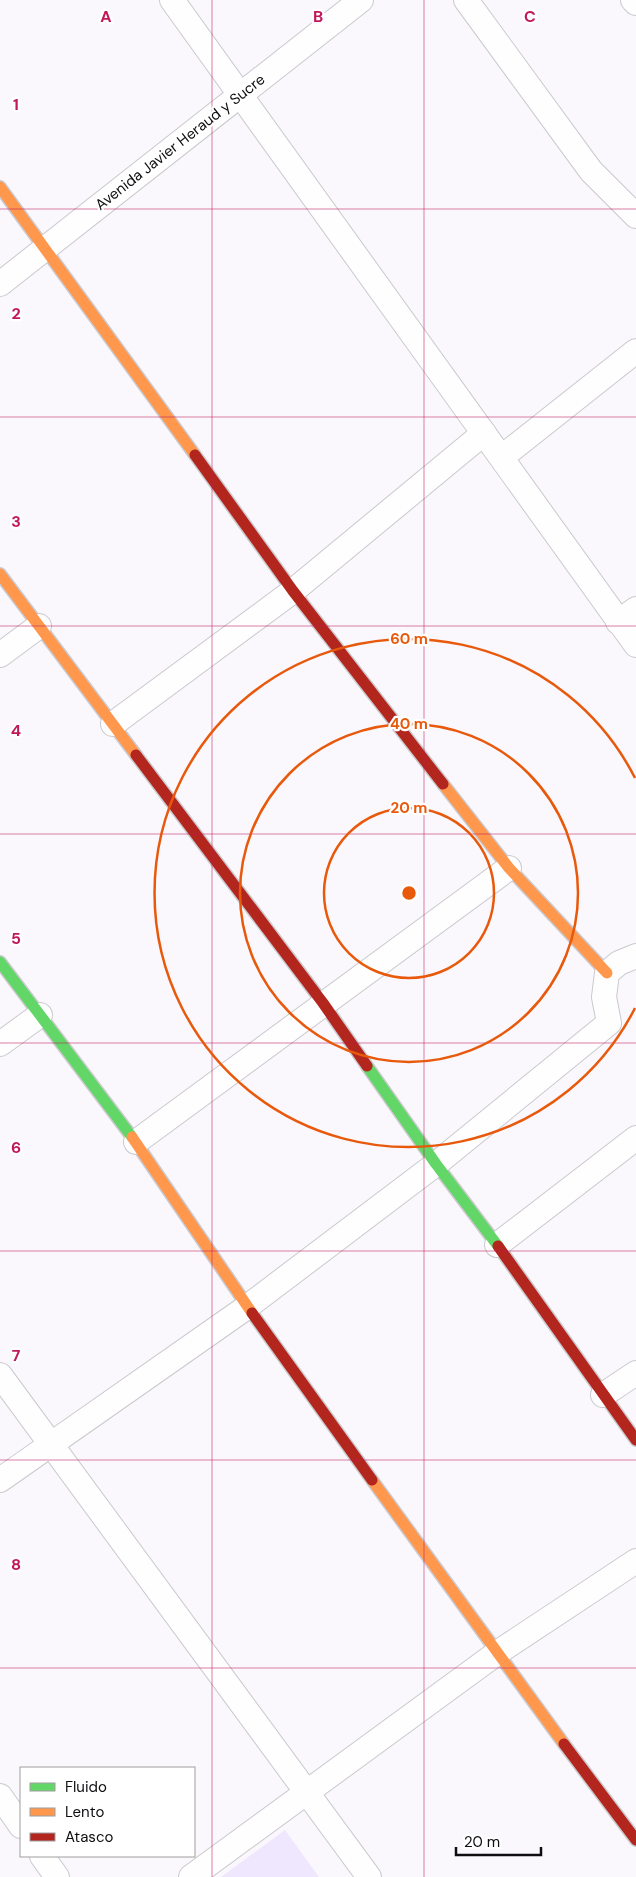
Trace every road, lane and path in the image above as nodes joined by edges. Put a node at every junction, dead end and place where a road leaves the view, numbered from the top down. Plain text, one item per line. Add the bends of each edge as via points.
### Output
1 (172, 0) edge
2 (361, 0) edge
3 (466, 0) edge
4 (633, 0) edge
5 (636, 3) edge
6 (241, 94) junction
7 (0, 187) edge
8 (636, 216) edge
9 (45, 249) junction
10 (0, 284) edge
11 (636, 351) edge
12 (484, 433) junction
13 (502, 457) junction
14 (0, 574) edge
15 (294, 591) junction
16 (627, 616) edge
17 (39, 626) junction
18 (636, 645) edge
19 (0, 655) edge
20 (113, 724) junction
21 (509, 868) junction
22 (636, 956) edge
23 (0, 962) edge
24 (606, 973) junction
25 (323, 1003) junction
26 (40, 1015) junction
27 (0, 1044) edge
28 (636, 1138) edge
29 (136, 1142) junction
30 (436, 1164) junction
31 (497, 1246) junction
32 (247, 1307) junction
33 (636, 1373) edge
34 (0, 1375) edge
35 (603, 1394) junction
36 (636, 1440) edge
37 (50, 1444) junction
38 (0, 1480) edge
39 (636, 1561) edge
40 (497, 1653) junction
41 (307, 1792) junction
42 (0, 1796) edge
43 (20, 1825) edge
44 (636, 1840) edge
45 (43, 1857) edge
46 (57, 1877) edge
47 (191, 1877) edge
48 (369, 1877) edge

1 - 6 street
2 - 6 street, Avenida Javier Heraud y Sucre
3 - 8 street via 591,171
4 - 5 street
6 - 9 street, Avenida Javier Heraud y Sucre
6 - 12 street
7 - 9 street
9 - 10 street, Avenida Javier Heraud y Sucre
9 - 15 street
11 - 13 street
12 - 13 street
12 - 15 street
13 - 16 street
14 - 17 street
15 - 20 street
15 - 21 street
16 - 18 street
17 - 19 street
17 - 20 street
20 - 25 street
21 - 24 street
21 - 25 street
22 - 24 street
23 - 26 street
24 - 30 street via 604,997 609,1023
25 - 29 street
25 - 30 street
26 - 27 street
26 - 29 street
28 - 31 street
29 - 32 street
30 - 31 street
30 - 32 street
31 - 35 street
32 - 37 street
32 - 40 street
33 - 35 street
34 - 37 street
35 - 36 street
37 - 38 street
37 - 41 street
39 - 40 street
40 - 41 street
40 - 44 street
41 - 47 street
41 - 48 street
42 - 43 street
45 - 46 street

